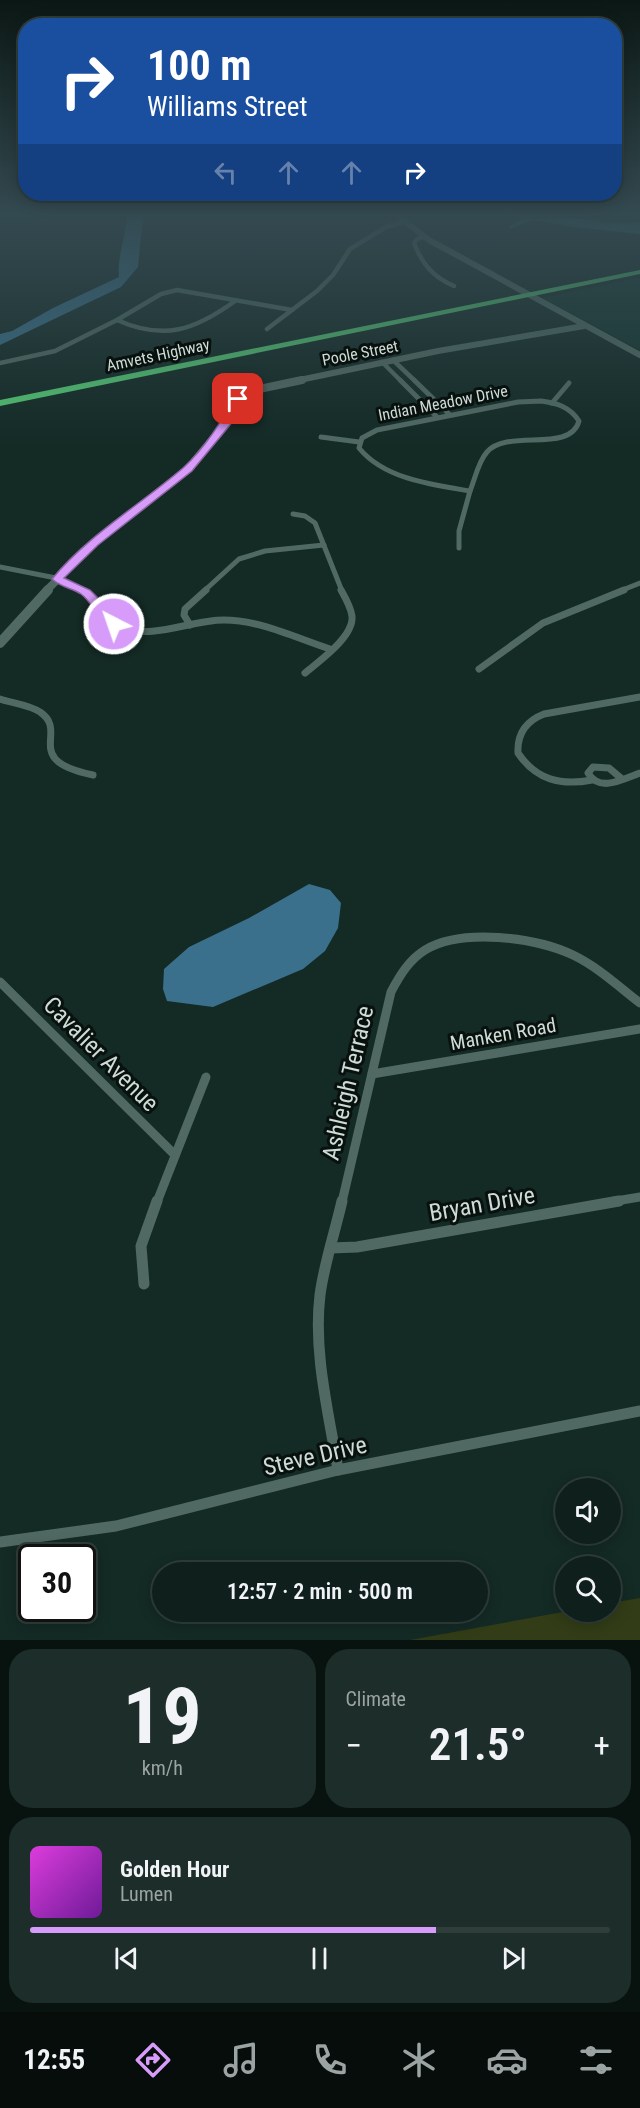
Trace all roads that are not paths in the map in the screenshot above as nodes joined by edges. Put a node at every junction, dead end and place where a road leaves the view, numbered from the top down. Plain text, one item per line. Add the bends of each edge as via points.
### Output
1 (166, 293) edge
2 (199, 293) edge
3 (312, 293) edge
4 (522, 293) edge
5 (524, 293) edge
6 (528, 293) edge
7 (235, 301) junction
8 (292, 310) junction
9 (117, 320) junction
10 (584, 326) junction
11 (267, 329) dead end
12 (640, 355) edge
13 (393, 360) junction
14 (382, 362) junction
15 (0, 363) edge
16 (569, 383) dead end
17 (0, 397) edge
18 (0, 403) edge
19 (552, 403) junction
20 (450, 415) junction
21 (437, 417) junction
22 (321, 437) dead end
23 (359, 442) junction
24 (470, 491) junction
25 (293, 514) dead end
26 (324, 545) junction
27 (459, 548) dead end
28 (0, 567) edge
29 (57, 579) junction
30 (640, 583) edge
31 (190, 625) junction
32 (0, 644) edge
33 (330, 649) junction
34 (479, 669) dead end
35 (305, 673) dead end
36 (640, 697) edge
37 (0, 699) edge
38 (640, 773) edge
39 (93, 775) dead end
40 (622, 779) junction
41 (592, 780) junction
42 (0, 982) edge
43 (640, 1004) edge
44 (640, 1029) edge
45 (372, 1074) junction
46 (206, 1077) dead end
47 (175, 1155) junction
48 (640, 1197) edge
49 (331, 1248) junction
50 (144, 1284) dead end
51 (640, 1411) edge
52 (338, 1470) junction
53 (0, 1542) edge

1 - 9 street
2 - 7 street
3 - 8 street
4 - 17 highway, Amvets Highway
5 - 10 street
6 - 18 highway, Amvets Highway
7 - 8 street
7 - 9 street via 203,323 171,330 143,330
8 - 11 street
9 - 15 street via 55,351
10 - 12 street
10 - 13 street, Poole Street
13 - 14 street, Poole Street
13 - 20 street
14 - 21 street
14 - 29 street, Poole Street via 247,390 188,469 94,543
16 - 19 street
19 - 20 street, Indian Meadow Drive via 522,401
19 - 24 street, Indian Meadow Drive via 575,415 579,423 576,430 556,439 512,441 493,447 484,456
20 - 21 street, Indian Meadow Drive
21 - 23 street, Indian Meadow Drive via 376,430
22 - 23 street
23 - 24 street, Indian Meadow Drive via 365,456 410,479
24 - 27 street via 459,531
25 - 26 street via 313,521
26 - 31 street via 265,551 239,559 185,609
26 - 33 street via 352,616 350,630
28 - 29 street
29 - 31 street via 86,592 104,618 120,627 150,632
29 - 32 street
30 - 34 street via 543,623
31 - 33 street via 235,620
33 - 35 street
36 - 41 street via 544,714 530,720 523,729 518,753 533,770 562,784
37 - 39 street via 41,712 50,728 50,751 57,764 72,772
38 - 40 street
40 - 41 street via 604,784
40 - 41 street via 609,768 596,766 588,770
42 - 47 street, Cavalier Avenue
43 - 45 street, Ashleigh Terrace via 591,966 562,950 479,936 446,940 422,952 396,979
44 - 45 street, Manken Road
45 - 49 street, Ashleigh Terrace
46 - 47 street
47 - 50 street via 143,1239
48 - 49 street, Bryan Drive via 357,1247
49 - 52 street, Ashleigh Terrace via 318,1314
51 - 52 street, Steve Drive
52 - 53 street, Steve Drive via 116,1526

